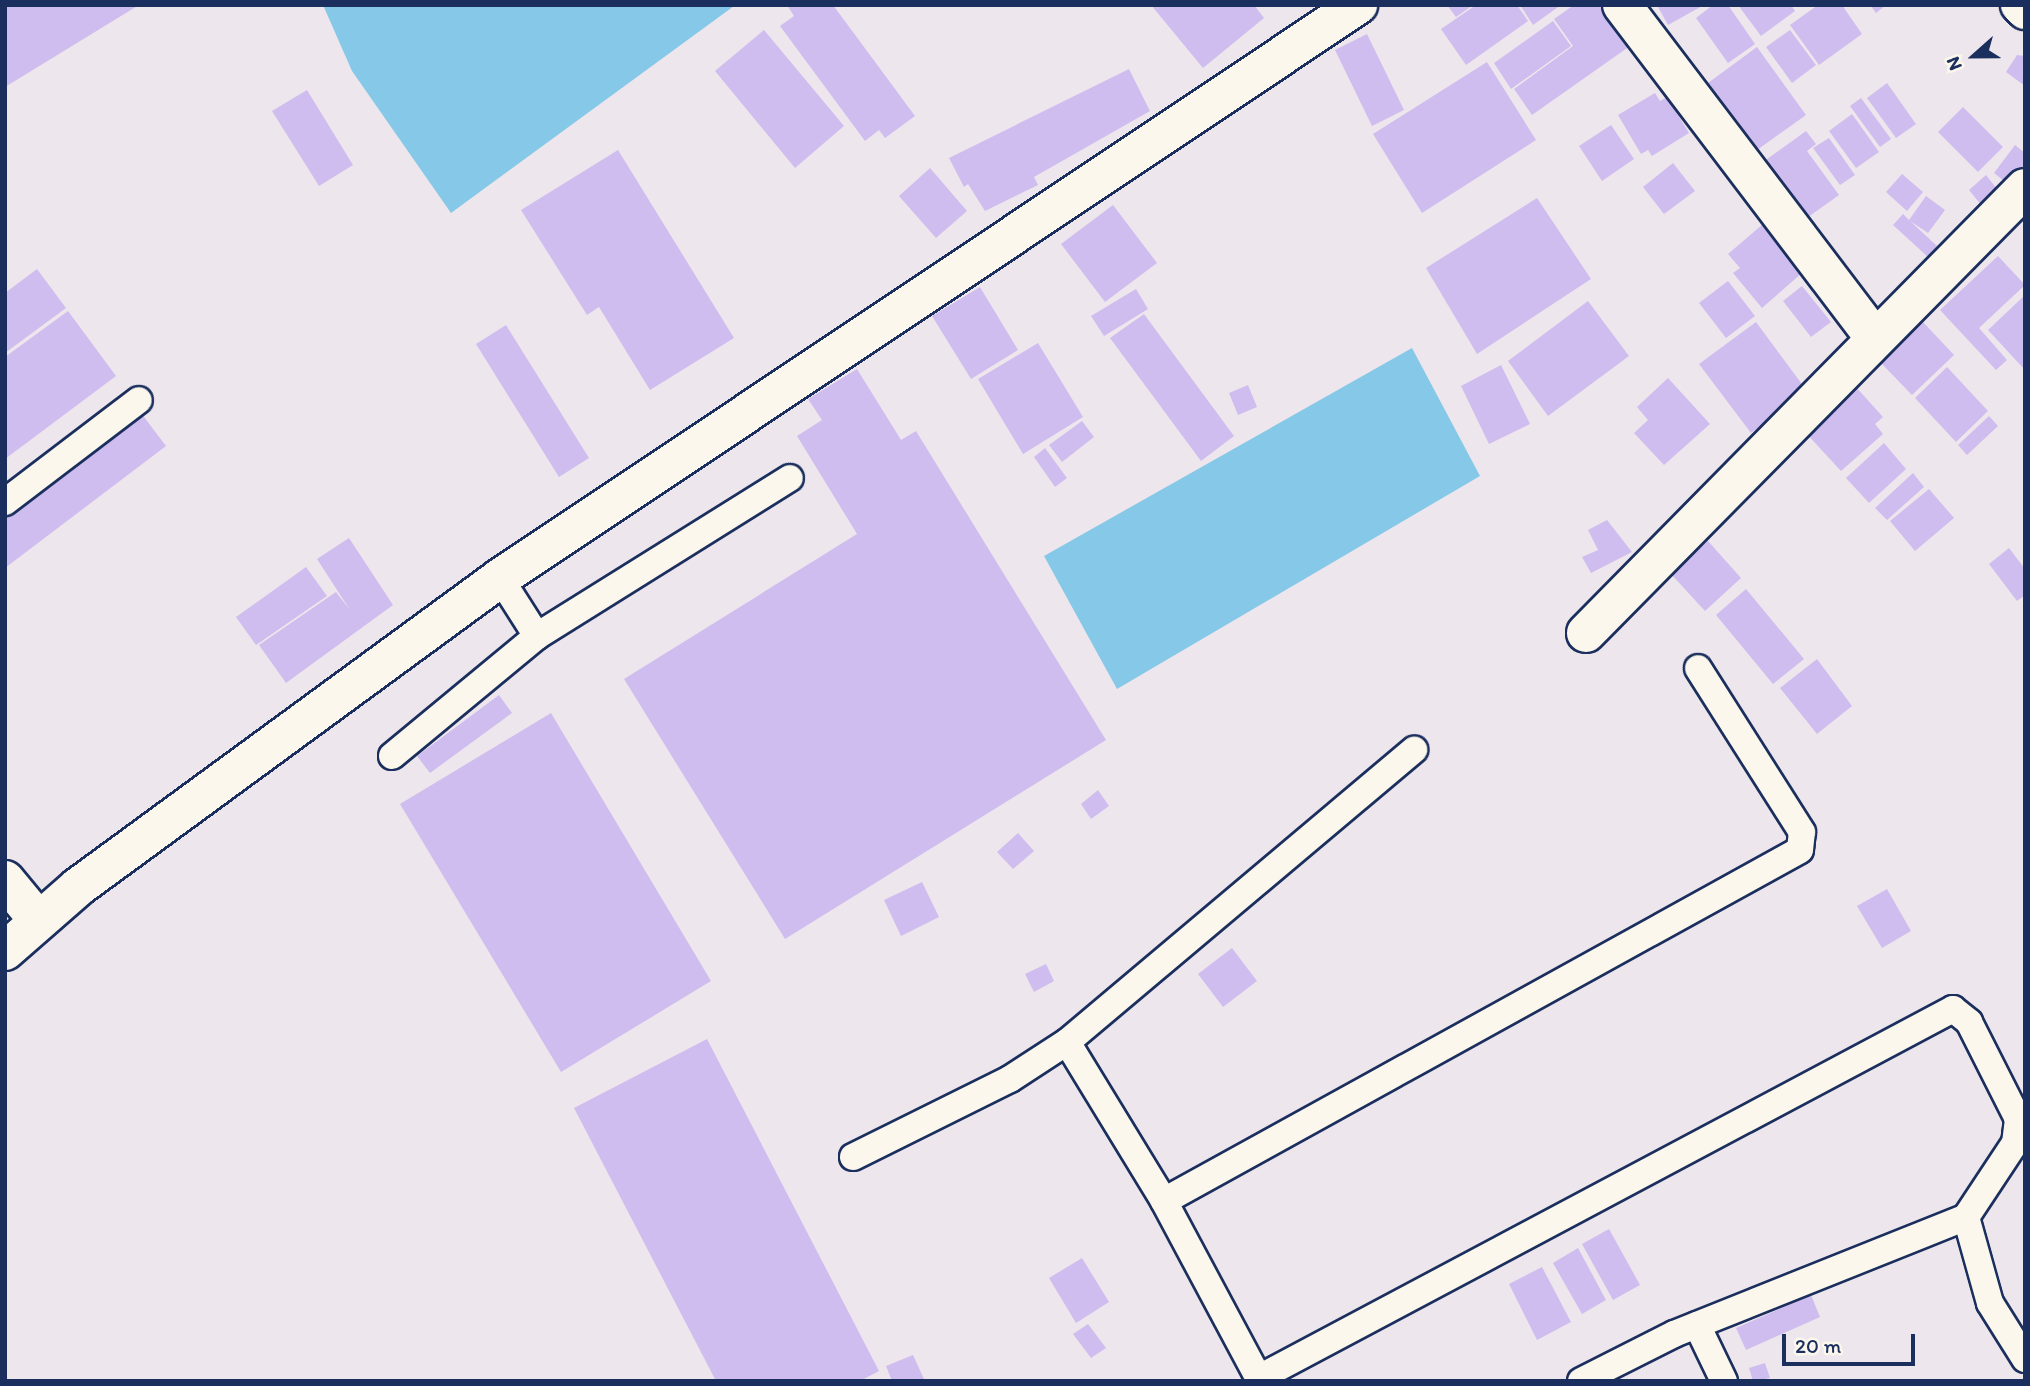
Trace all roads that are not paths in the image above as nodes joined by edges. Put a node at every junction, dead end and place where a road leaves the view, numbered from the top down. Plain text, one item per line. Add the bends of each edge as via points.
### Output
1 (1358, 5) edge
2 (1622, 5) edge
3 (2020, 5) edge
4 (2025, 10) edge
5 (2025, 188) edge
6 (1875, 338) junction
7 (139, 400) dead end
8 (790, 478) dead end
9 (5, 502) edge
10 (500, 578) junction
11 (1586, 634) dead end
12 (537, 636) junction
13 (1698, 668) dead end
14 (1414, 750) dead end
15 (392, 756) dead end
16 (5, 880) edge
17 (39, 921) junction
18 (5, 951) edge
19 (1067, 1042) junction
20 (853, 1157) dead end
21 (1164, 1201) junction
22 (1966, 1217) junction
23 (1697, 1325) junction
24 (2025, 1359) edge
25 (1259, 1379) edge
26 (1581, 1381) edge
27 (1724, 1381) edge

1 - 10 street
2 - 6 street
3 - 4 street
5 - 6 street
6 - 11 street
7 - 9 lane
8 - 12 lane
10 - 12 lane
10 - 17 street
12 - 15 lane
13 - 21 lane via 1802,832 1800,850
14 - 19 lane
16 - 17 street
17 - 18 street
19 - 20 lane via 1010,1079
19 - 21 lane
21 - 25 lane
22 - 23 lane
22 - 24 lane via 1990,1303
22 - 25 lane via 2015,1143 2018,1119 1969,1022 1953,1009
23 - 26 lane
23 - 27 lane

